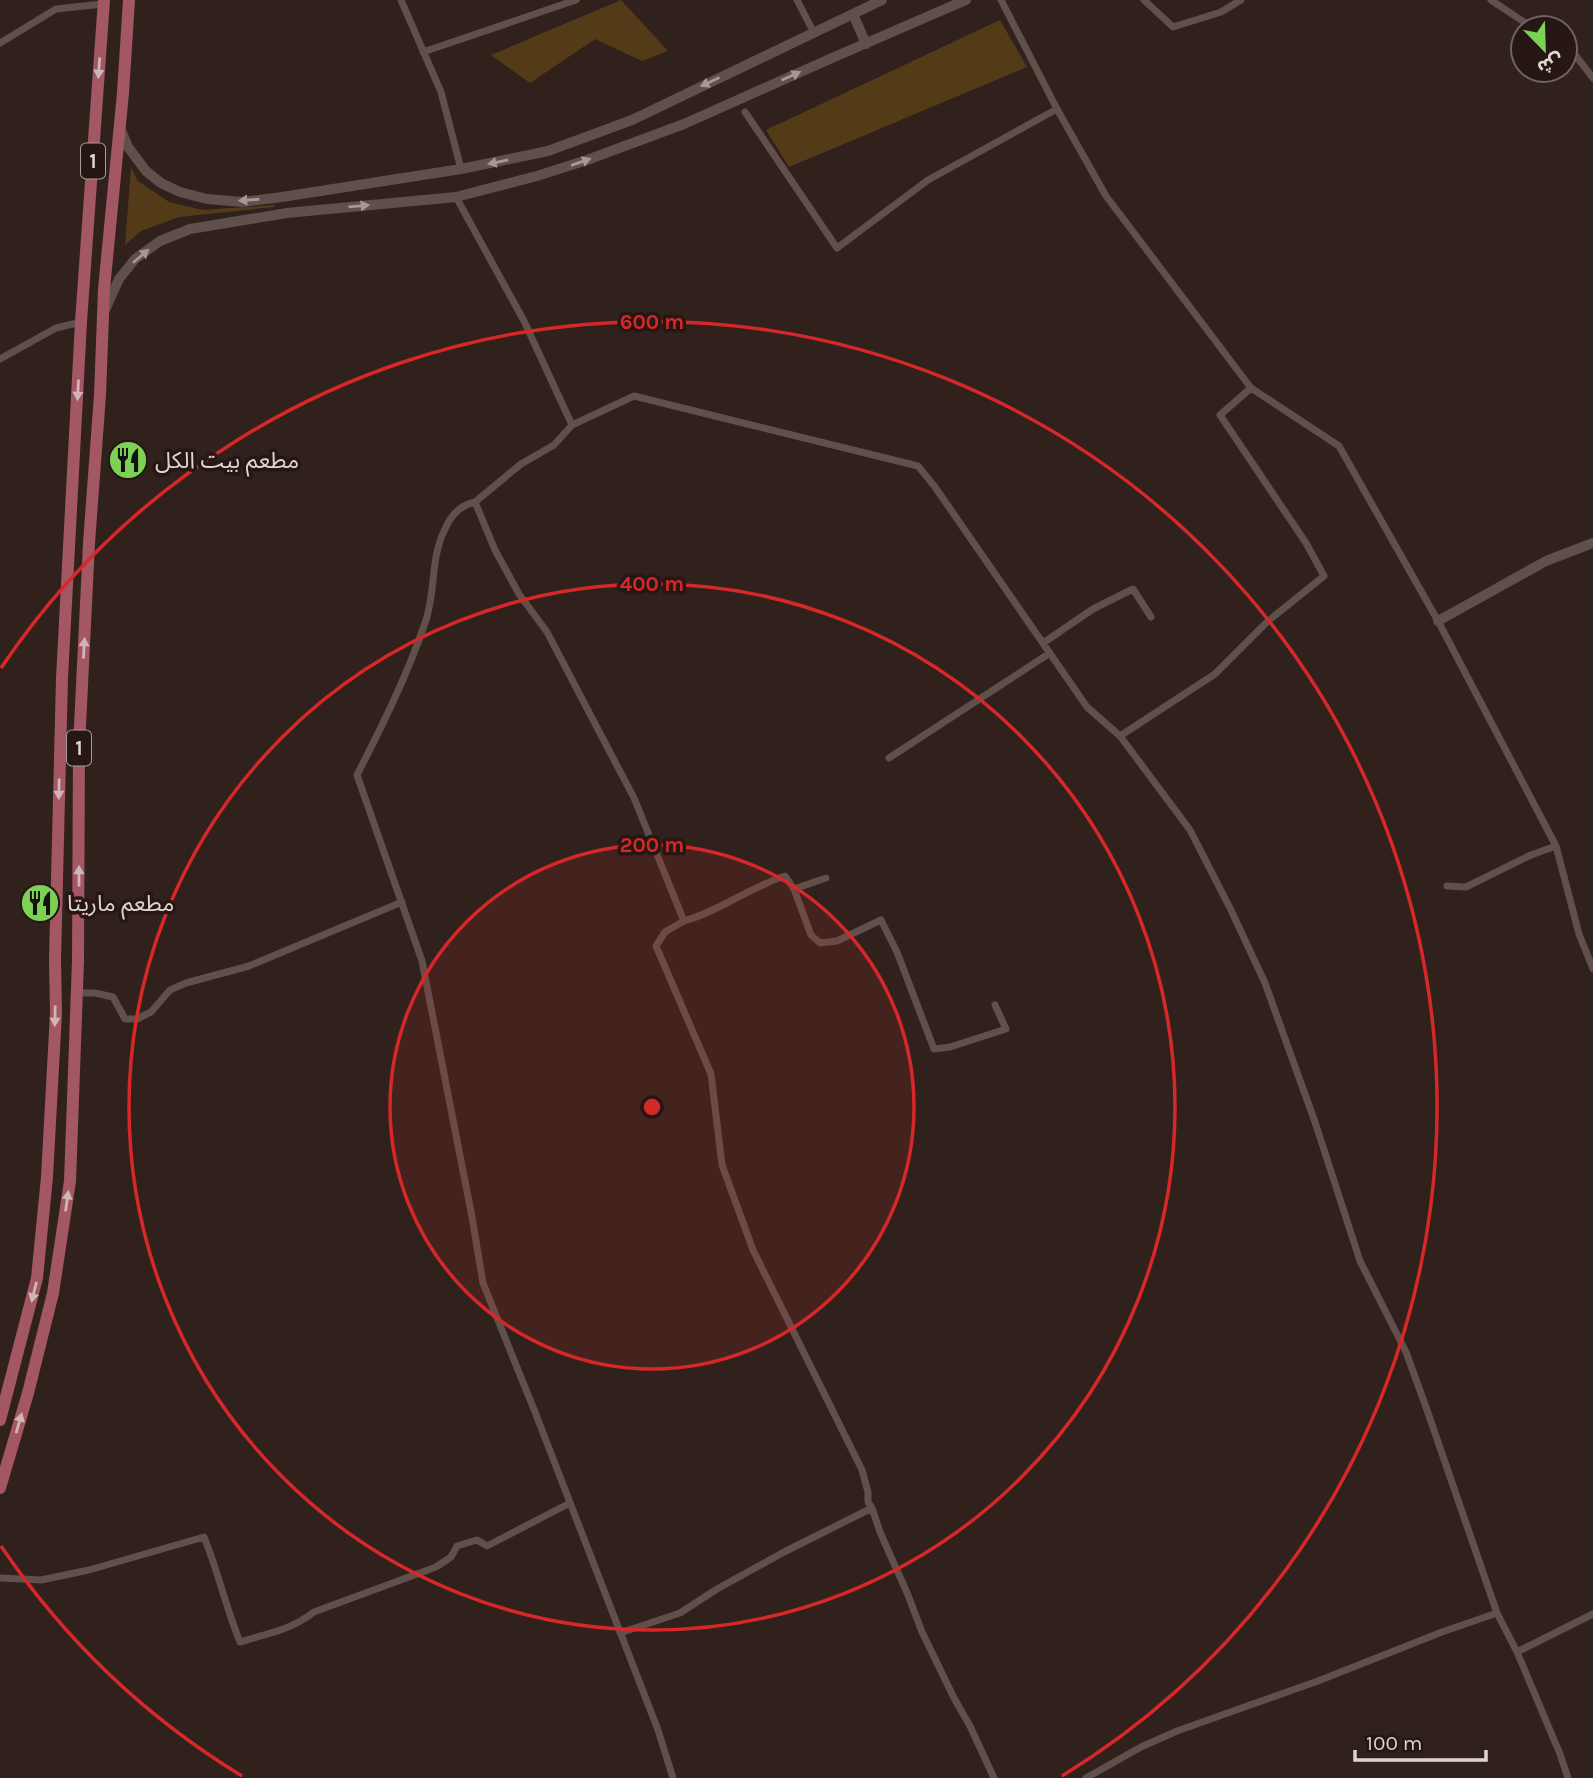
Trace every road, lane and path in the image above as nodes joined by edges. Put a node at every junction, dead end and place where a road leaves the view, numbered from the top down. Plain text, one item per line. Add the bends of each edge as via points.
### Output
1 (129, 0) edge
2 (401, 0) edge
3 (576, 0) edge
4 (797, 0) edge
5 (882, 0) edge
6 (967, 0) edge
7 (1001, 0) edge
8 (1144, 0) edge
9 (1241, 0) edge
10 (1490, 0) edge
11 (104, 2) edge
12 (853, 14) junction
13 (1512, 14) edge
14 (814, 33) junction
15 (0, 43) edge
16 (866, 44) junction
17 (424, 52) junction
18 (1579, 60) edge
19 (1593, 78) edge
20 (1057, 109) junction
21 (745, 112) dead end
22 (120, 128) junction
23 (461, 169) junction
24 (282, 197) junction
25 (456, 197) junction
26 (287, 213) junction
27 (104, 312) junction
28 (81, 322) junction
29 (0, 359) edge
30 (1251, 388) junction
31 (572, 425) junction
32 (475, 502) junction
33 (69, 540) junction
34 (89, 543) junction
35 (1593, 543) edge
36 (1151, 617) dead end
37 (1438, 621) junction
38 (1043, 643) junction
39 (1050, 653) junction
40 (1120, 737) junction
41 (889, 758) dead end
42 (1556, 846) junction
43 (825, 878) dead end
44 (1447, 886) dead end
45 (794, 889) junction
46 (402, 902) junction
47 (684, 921) junction
48 (55, 960) junction
49 (78, 961) junction
50 (1593, 969) edge
51 (77, 993) junction
52 (995, 1005) dead end
53 (48, 1139) junction
54 (72, 1142) junction
55 (0, 1420) edge
56 (0, 1488) edge
57 (570, 1503) junction
58 (872, 1508) junction
59 (0, 1578) edge
60 (1497, 1613) junction
61 (1593, 1614) edge
62 (620, 1633) junction
63 (1517, 1652) junction
64 (673, 1778) edge
65 (994, 1778) edge
66 (1086, 1778) edge
67 (1568, 1778) edge

1 - 22 main road, 1
2 - 17 street
3 - 17 street
4 - 14 street
5 - 12 main road
6 - 16 main road
7 - 20 street
8 - 9 street via 1173,27 1221,12
10 - 13 street
11 - 15 street via 56,9
11 -> 28 main road, 1
12 - 14 main road
12 - 16 main road
14 -> 23 main road via 632,120 548,151
25 -> 16 main road via 537,176 663,132
17 - 23 street
18 - 19 street
20 - 21 street via 928,180 837,248
20 - 30 street via 1106,196
24 -> 22 main road via 242,202 180,192 146,171
22 - 27 main road, 1
23 - 24 main road
24 - 26 main road
26 -> 25 main road
25 - 31 street via 524,320
27 -> 26 main road via 135,259 160,241 190,229
27 - 34 main road, 1
28 - 29 street via 56,328
28 -> 33 main road, 1
30 - 37 street via 1339,446
30 - 40 street via 1220,415 1324,576 1267,622 1215,674
31 - 32 street via 554,444
31 - 38 street via 634,396 918,466
32 - 46 street via 462,505 445,528 426,621 396,699 357,775
32 - 47 street via 495,550 547,632 634,798
33 - 34 main road
33 -> 48 main road, 1
49 -> 34 main road, 1 via 79,746
35 - 37 main road via 1546,561
36 - 38 street via 1133,589 1093,608
37 - 42 street
38 - 39 street
39 - 40 street via 1087,707
39 - 41 street
40 - 60 street via 1190,830 1265,983 1360,1261 1406,1352
42 - 44 street via 1466,887
42 - 50 street
43 - 45 street
45 - 47 street via 785,876
45 - 52 street via 811,934 820,943 837,941 881,920 934,1049 1006,1028
46 - 51 street via 249,966 170,990 151,1012 136,1019 125,1019 113,997
46 - 57 street via 422,961 483,1283
47 - 58 street via 665,932 656,946 711,1074 722,1166 753,1250 862,1470
48 - 49 main road
48 -> 53 main road, 1
49 - 51 main road, 1
51 - 54 main road, 1
53 - 54 main road
53 -> 55 main road, 1 via 37,1278
56 -> 54 main road, 1 via 53,1293
57 - 59 street via 487,1546 477,1540 457,1546 436,1567 314,1612 286,1629 240,1642 204,1537 41,1580
57 - 62 street
58 - 62 street via 784,1552 680,1613
58 - 65 street via 922,1632
60 - 63 street
60 - 66 street via 1198,1722
61 - 63 street
62 - 64 street
63 - 67 street

